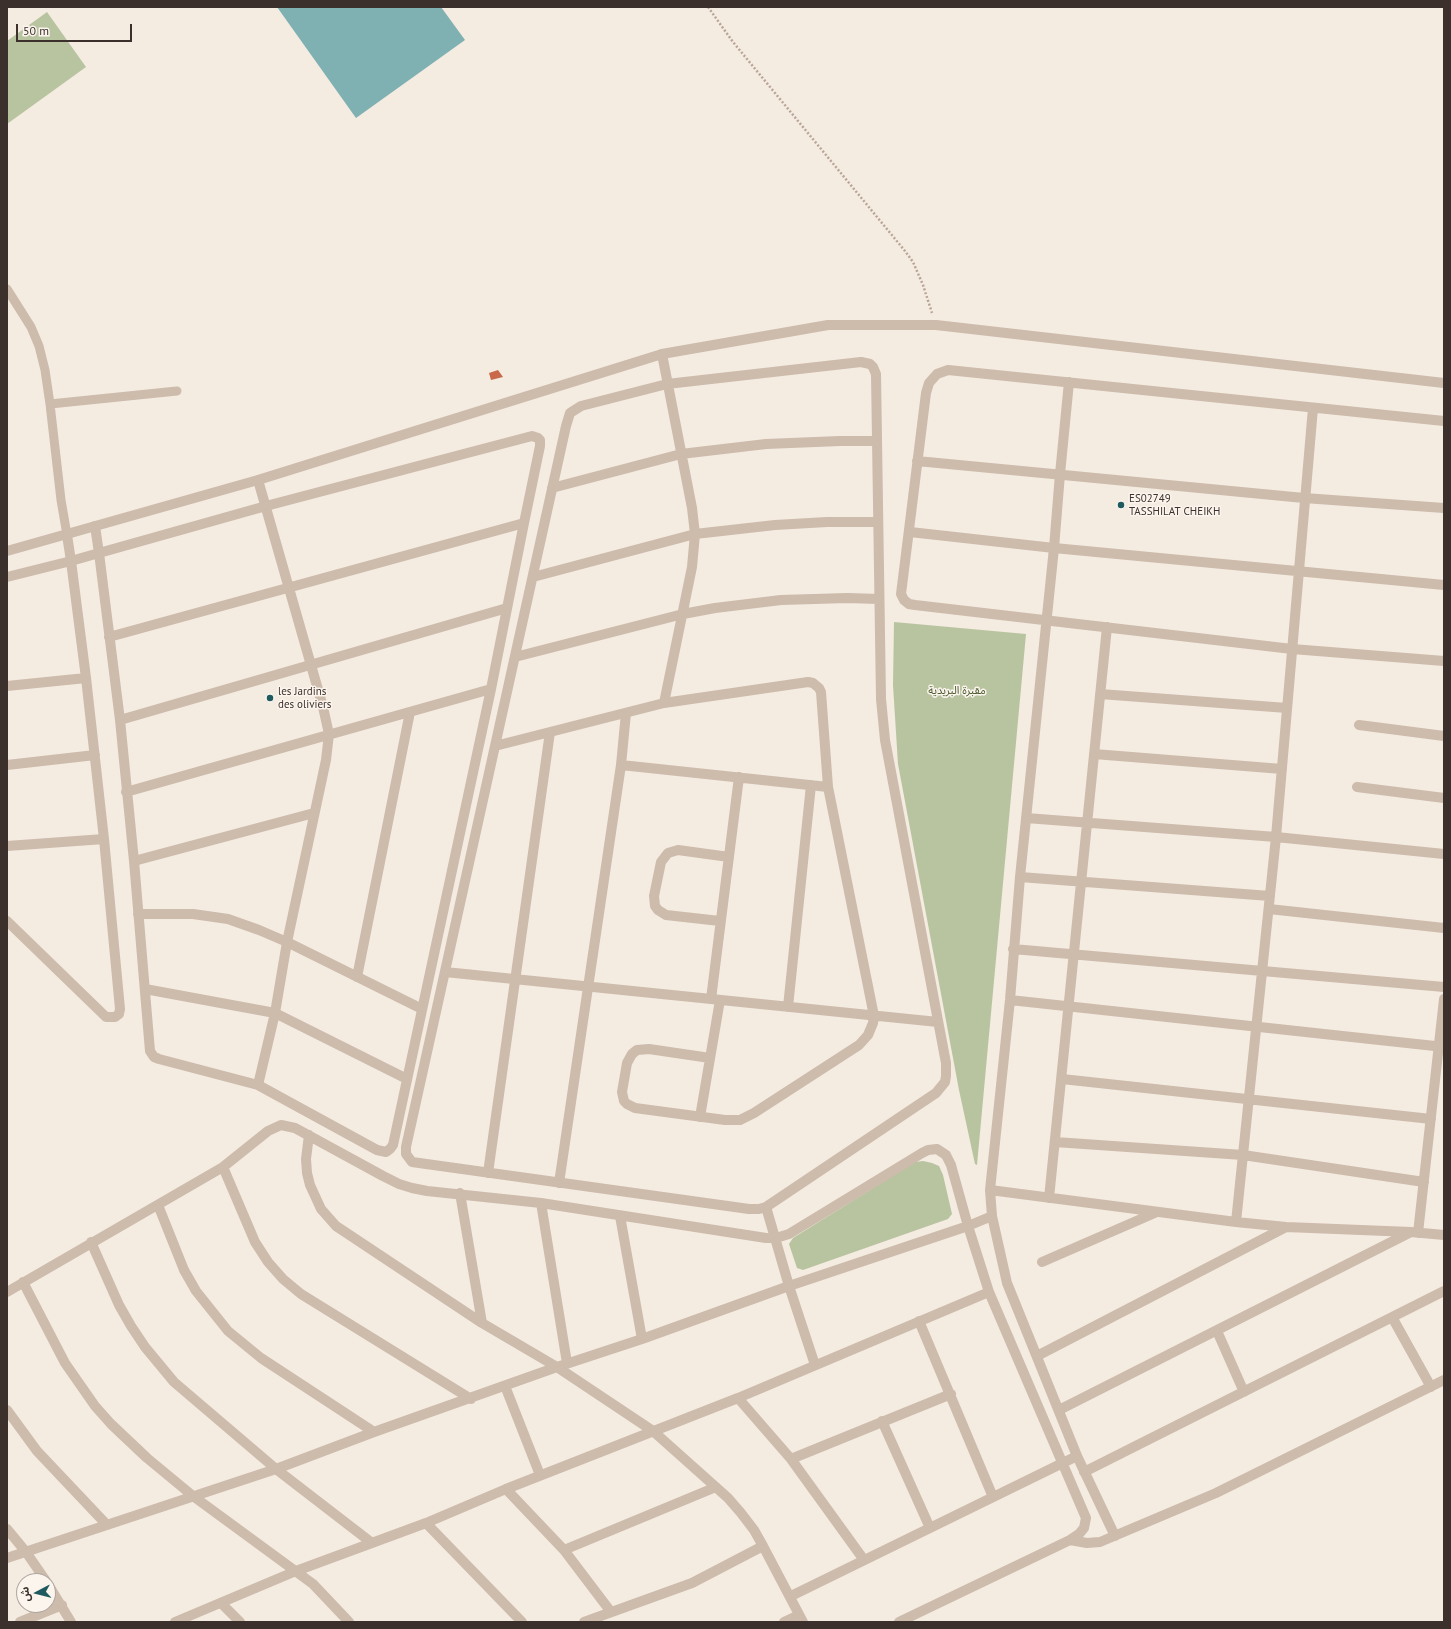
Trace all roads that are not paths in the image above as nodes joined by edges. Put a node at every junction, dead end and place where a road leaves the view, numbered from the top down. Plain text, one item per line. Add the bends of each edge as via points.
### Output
1 (7, 289) edge
2 (662, 354) junction
3 (1069, 382) junction
4 (1444, 383) edge
5 (667, 384) junction
6 (177, 391) dead end
7 (50, 404) junction
8 (1313, 408) junction
9 (1444, 421) edge
10 (877, 442) junction
11 (681, 454) junction
12 (917, 461) junction
13 (1060, 474) junction
14 (258, 480) junction
15 (552, 488) junction
16 (1304, 498) junction
17 (266, 506) junction
18 (1444, 508) edge
19 (878, 522) junction
20 (524, 523) junction
21 (95, 526) junction
22 (910, 532) junction
23 (695, 534) junction
24 (67, 535) junction
25 (1054, 548) junction
26 (7, 551) edge
27 (99, 553) junction
28 (71, 562) junction
29 (1298, 572) junction
30 (7, 577) edge
31 (532, 577) junction
32 (1444, 585) edge
33 (289, 588) junction
34 (879, 598) junction
35 (507, 608) junction
36 (683, 614) junction
37 (1046, 620) junction
38 (1107, 627) junction
39 (109, 637) junction
40 (1292, 649) junction
41 (514, 657) junction
42 (1444, 661) edge
43 (310, 664) junction
44 (86, 678) junction
45 (7, 686) edge
46 (491, 689) junction
47 (1100, 694) junction
48 (664, 703) junction
49 (1287, 708) junction
50 (410, 712) junction
51 (626, 713) junction
52 (120, 720) junction
53 (1358, 725) dead end
54 (550, 732) junction
55 (329, 734) junction
56 (1444, 736) edge
57 (495, 746) junction
58 (1094, 754) junction
59 (95, 755) junction
60 (7, 765) edge
61 (621, 765) junction
62 (1282, 768) junction
63 (739, 777) junction
64 (811, 785) junction
65 (828, 786) junction
66 (1357, 787) dead end
67 (126, 792) junction
68 (1444, 798) edge
69 (314, 812) junction
70 (1026, 818) junction
71 (1088, 822) junction
72 (1276, 837) junction
73 (104, 838) junction
74 (7, 846) edge
75 (1444, 854) edge
76 (729, 857) junction
77 (134, 861) junction
78 (1020, 877) junction
79 (1082, 882) junction
80 (1270, 896) junction
81 (1269, 910) junction
82 (138, 914) junction
83 (7, 921) edge
84 (720, 921) junction
85 (1444, 928) edge
86 (287, 942) junction
87 (1013, 949) junction
88 (1074, 955) junction
89 (1262, 971) junction
90 (444, 972) junction
91 (357, 977) junction
92 (515, 980) junction
93 (588, 987) junction
94 (1444, 987) edge
95 (145, 989) junction
96 (1444, 999) edge
97 (715, 1000) junction
98 (1010, 1000) junction
99 (1069, 1006) junction
100 (788, 1007) junction
101 (422, 1009) junction
102 (275, 1013) junction
103 (874, 1016) junction
104 (938, 1022) junction
105 (1256, 1027) junction
106 (1441, 1047) edge
107 (710, 1058) junction
108 (407, 1079) junction
109 (1062, 1079) junction
110 (258, 1085) junction
111 (1249, 1100) junction
112 (700, 1117) junction
113 (1431, 1119) junction
114 (309, 1135) junction
115 (1055, 1142) junction
116 (1243, 1156) junction
117 (223, 1167) junction
118 (488, 1173) junction
119 (1424, 1182) junction
120 (559, 1183) junction
121 (990, 1190) junction
122 (460, 1194) junction
123 (1049, 1198) junction
124 (541, 1203) junction
125 (158, 1205) junction
126 (766, 1207) junction
127 (1157, 1212) junction
128 (620, 1216) junction
129 (992, 1216) junction
130 (1236, 1222) junction
131 (968, 1226) junction
132 (1286, 1227) junction
133 (1414, 1232) junction
134 (1444, 1235) edge
135 (776, 1238) junction
136 (91, 1242) junction
137 (1042, 1262) dead end
138 (23, 1282) junction
139 (789, 1286) junction
140 (1444, 1291) edge
141 (7, 1292) edge
142 (989, 1292) junction
143 (1392, 1317) junction
144 (919, 1321) junction
145 (482, 1323) junction
146 (1216, 1331) junction
147 (642, 1339) junction
148 (1037, 1356) junction
149 (568, 1363) junction
150 (815, 1365) junction
151 (557, 1367) junction
152 (1444, 1380) edge
153 (506, 1386) junction
154 (1431, 1387) junction
155 (1244, 1392) junction
156 (951, 1394) junction
157 (471, 1398) junction
158 (738, 1398) junction
159 (7, 1410) edge
160 (1059, 1410) junction
161 (882, 1421) junction
162 (654, 1431) junction
163 (374, 1432) junction
164 (1077, 1456) junction
165 (791, 1459) junction
166 (1062, 1464) junction
167 (276, 1470) junction
168 (1084, 1472) junction
169 (540, 1476) junction
170 (716, 1487) junction
171 (506, 1489) junction
172 (193, 1496) junction
173 (993, 1497) junction
174 (426, 1523) junction
175 (107, 1525) junction
176 (930, 1528) junction
177 (7, 1529) edge
178 (1115, 1536) junction
179 (1070, 1540) junction
180 (372, 1543) junction
181 (763, 1546) junction
182 (564, 1550) junction
183 (26, 1552) junction
184 (7, 1558) edge
185 (864, 1560) junction
186 (296, 1571) junction
187 (40, 1573) edge
188 (56, 1596) edge
189 (791, 1596) junction
190 (222, 1602) junction
191 (62, 1605) junction
192 (611, 1612) junction
193 (801, 1618) edge
194 (20, 1622) edge
195 (71, 1622) edge
196 (175, 1622) edge
197 (240, 1622) edge
198 (349, 1622) edge
199 (522, 1622) edge
200 (584, 1622) edge
201 (784, 1622) edge
202 (898, 1622) edge

1 - 7 lane via 31,327 39,346
2 - 4 street via 828,326 936,325
2 - 5 street
2 - 14 street
3 - 8 street
3 - 12 street via 948,370 937,374 929,382 926,393
3 - 13 street
5 - 10 street via 866,362 873,367 876,374
5 - 11 street
5 - 15 street via 575,409 567,420
6 - 7 lane
7 - 24 lane
8 - 9 street
8 - 16 street
10 - 11 street via 773,444
10 - 19 street
11 - 15 street
11 - 23 street
12 - 13 street
12 - 22 street
13 - 16 street
13 - 25 street
14 - 17 street
14 - 21 street
15 - 31 street
16 - 18 street
16 - 29 street
17 - 20 street via 535,436 541,443
17 - 27 street
17 - 33 street
19 - 23 street via 775,525
19 - 34 street
20 - 33 street
20 - 35 street
21 - 24 street
21 - 27 street
22 - 25 street
22 - 37 street via 901,594 909,604
23 - 31 street
23 - 36 street via 695,552
24 - 26 street
24 - 28 street
25 - 29 street
25 - 37 street
27 - 28 street
27 - 39 street
28 - 30 street
28 - 44 street
29 - 32 street
29 - 40 street
31 - 41 street
33 - 39 street
33 - 43 street
34 - 36 street via 781,600
34 - 104 street via 885,740
35 - 43 street
35 - 46 street
36 - 41 street
36 - 48 street
37 - 38 street
37 - 70 street
38 - 40 street
38 - 47 street
39 - 52 street
40 - 42 street
40 - 49 street
41 - 57 street
43 - 52 street
43 - 55 street
44 - 45 street
44 - 59 street
46 - 50 street
46 - 101 street
47 - 49 street
47 - 58 street
48 - 51 street
48 - 65 street via 813,683 821,692
49 - 62 street
50 - 55 street
50 - 91 street
51 - 54 street
51 - 61 street
52 - 67 street
53 - 56 street
54 - 57 street
54 - 92 street
55 - 67 street
55 - 69 street
57 - 90 street
58 - 62 street
58 - 71 street
59 - 60 street
59 - 73 street
61 - 63 street
61 - 93 street
62 - 72 street
63 - 64 street
63 - 76 street
64 - 65 street
64 - 100 street
65 - 103 street
66 - 68 street
67 - 77 street
69 - 77 street
69 - 86 street
70 - 71 street
70 - 78 street
71 - 72 street
71 - 79 street
72 - 75 street
72 - 80 street
73 - 74 street
73 - 83 street via 120,1010 115,1017 106,1017
76 - 84 street
76 - 84 street via 678,850 668,853 661,862 654,896 655,906 666,915
77 - 82 street
78 - 79 street
78 - 87 street
79 - 80 street
79 - 88 street
80 - 81 street
81 - 85 street
81 - 89 street
82 - 86 street via 193,914 228,919
82 - 95 street
84 - 97 street
86 - 91 street
86 - 102 street
87 - 88 street
87 - 98 street
88 - 89 street
88 - 99 street
89 - 94 street
89 - 105 street
90 - 92 street
90 - 118 street via 406,1154 416,1163
91 - 101 street
92 - 93 street
92 - 118 street
93 - 97 street
93 - 120 street
95 - 102 street
95 - 110 street via 149,1046 154,1057
96 - 106 street
97 - 100 street
97 - 107 street
98 - 99 street
98 - 121 street
99 - 105 street
99 - 109 street
100 - 103 street
101 - 108 street
102 - 108 street
102 - 110 street
103 - 104 street
103 - 112 street via 868,1035 859,1045 748,1118 733,1121
104 - 126 street via 947,1070 941,1088
105 - 106 street
105 - 111 street
106 - 113 street
107 - 112 street
107 - 112 street via 649,1049 637,1050 629,1059 623,1088 624,1101 631,1107
108 - 110 street via 393,1145 390,1150 382,1152
109 - 111 street
109 - 115 street
111 - 113 street
111 - 116 street
113 - 119 street
114 - 117 street via 290,1126 277,1126
114 - 122 street via 399,1184 427,1191
114 - 145 street via 306,1159 308,1179 315,1199 336,1226
115 - 116 street
115 - 123 street
116 - 119 street
116 - 130 street
117 - 125 street
117 - 157 street via 255,1242 283,1279 301,1294
118 - 120 street
119 - 133 street
120 - 126 street via 749,1210
121 - 123 street
121 - 129 street
122 - 124 street
122 - 145 street
123 - 127 street
124 - 128 street
124 - 149 street
125 - 136 street
125 - 163 street via 184,1270 196,1291 228,1331 261,1358
126 - 135 street
127 - 130 street
127 - 137 street
128 - 135 street
128 - 147 street
129 - 131 street
129 - 148 street via 1007,1284
130 - 132 street
131 - 135 street via 949,1159 942,1151 932,1149 789,1234
131 - 139 street
131 - 142 street
132 - 133 street
132 - 148 street
133 - 134 street
133 - 146 street
135 - 139 street
136 - 138 street
136 - 167 street via 119,1305 159,1365 174,1382
138 - 141 street
138 - 172 street via 65,1363 95,1406 128,1440
139 - 147 street
139 - 150 street
140 - 143 street
142 - 144 street
142 - 166 street
143 - 154 street
143 - 155 street
144 - 150 street
144 - 156 street
145 - 151 street
146 - 155 street
146 - 160 street
147 - 149 street
148 - 160 street
149 - 151 street
150 - 158 street
151 - 153 street
151 - 162 street
152 - 154 street
153 - 157 street
153 - 169 street
154 - 178 street via 1216,1493
155 - 168 street
156 - 161 street
156 - 173 street
157 - 163 street
158 - 162 street
158 - 165 street
159 - 175 street via 42,1457
160 - 164 street
161 - 165 street
161 - 176 street
162 - 169 street
162 - 170 street
163 - 167 street
164 - 166 street
164 - 168 street
165 - 185 street
166 - 173 street
166 - 179 street via 1086,1518 1084,1528
167 - 172 street
167 - 180 street
168 - 178 street
169 - 171 street
170 - 181 street via 741,1513
170 - 182 street
171 - 174 street
171 - 182 street
172 - 175 street
172 - 186 street
173 - 176 street
174 - 180 street
174 - 199 street
175 - 183 street
176 - 185 street
177 - 183 street
178 - 179 street via 1100,1542
179 - 202 street
180 - 186 street
181 - 189 street
181 - 192 street via 692,1582
182 - 192 street
183 - 184 street
183 - 187 street
185 - 189 street
186 - 190 street
186 - 198 street via 313,1584
188 - 191 street
189 - 193 street
190 - 196 street
190 - 197 street
191 - 194 street
191 - 195 street
192 - 200 street
193 - 201 street

